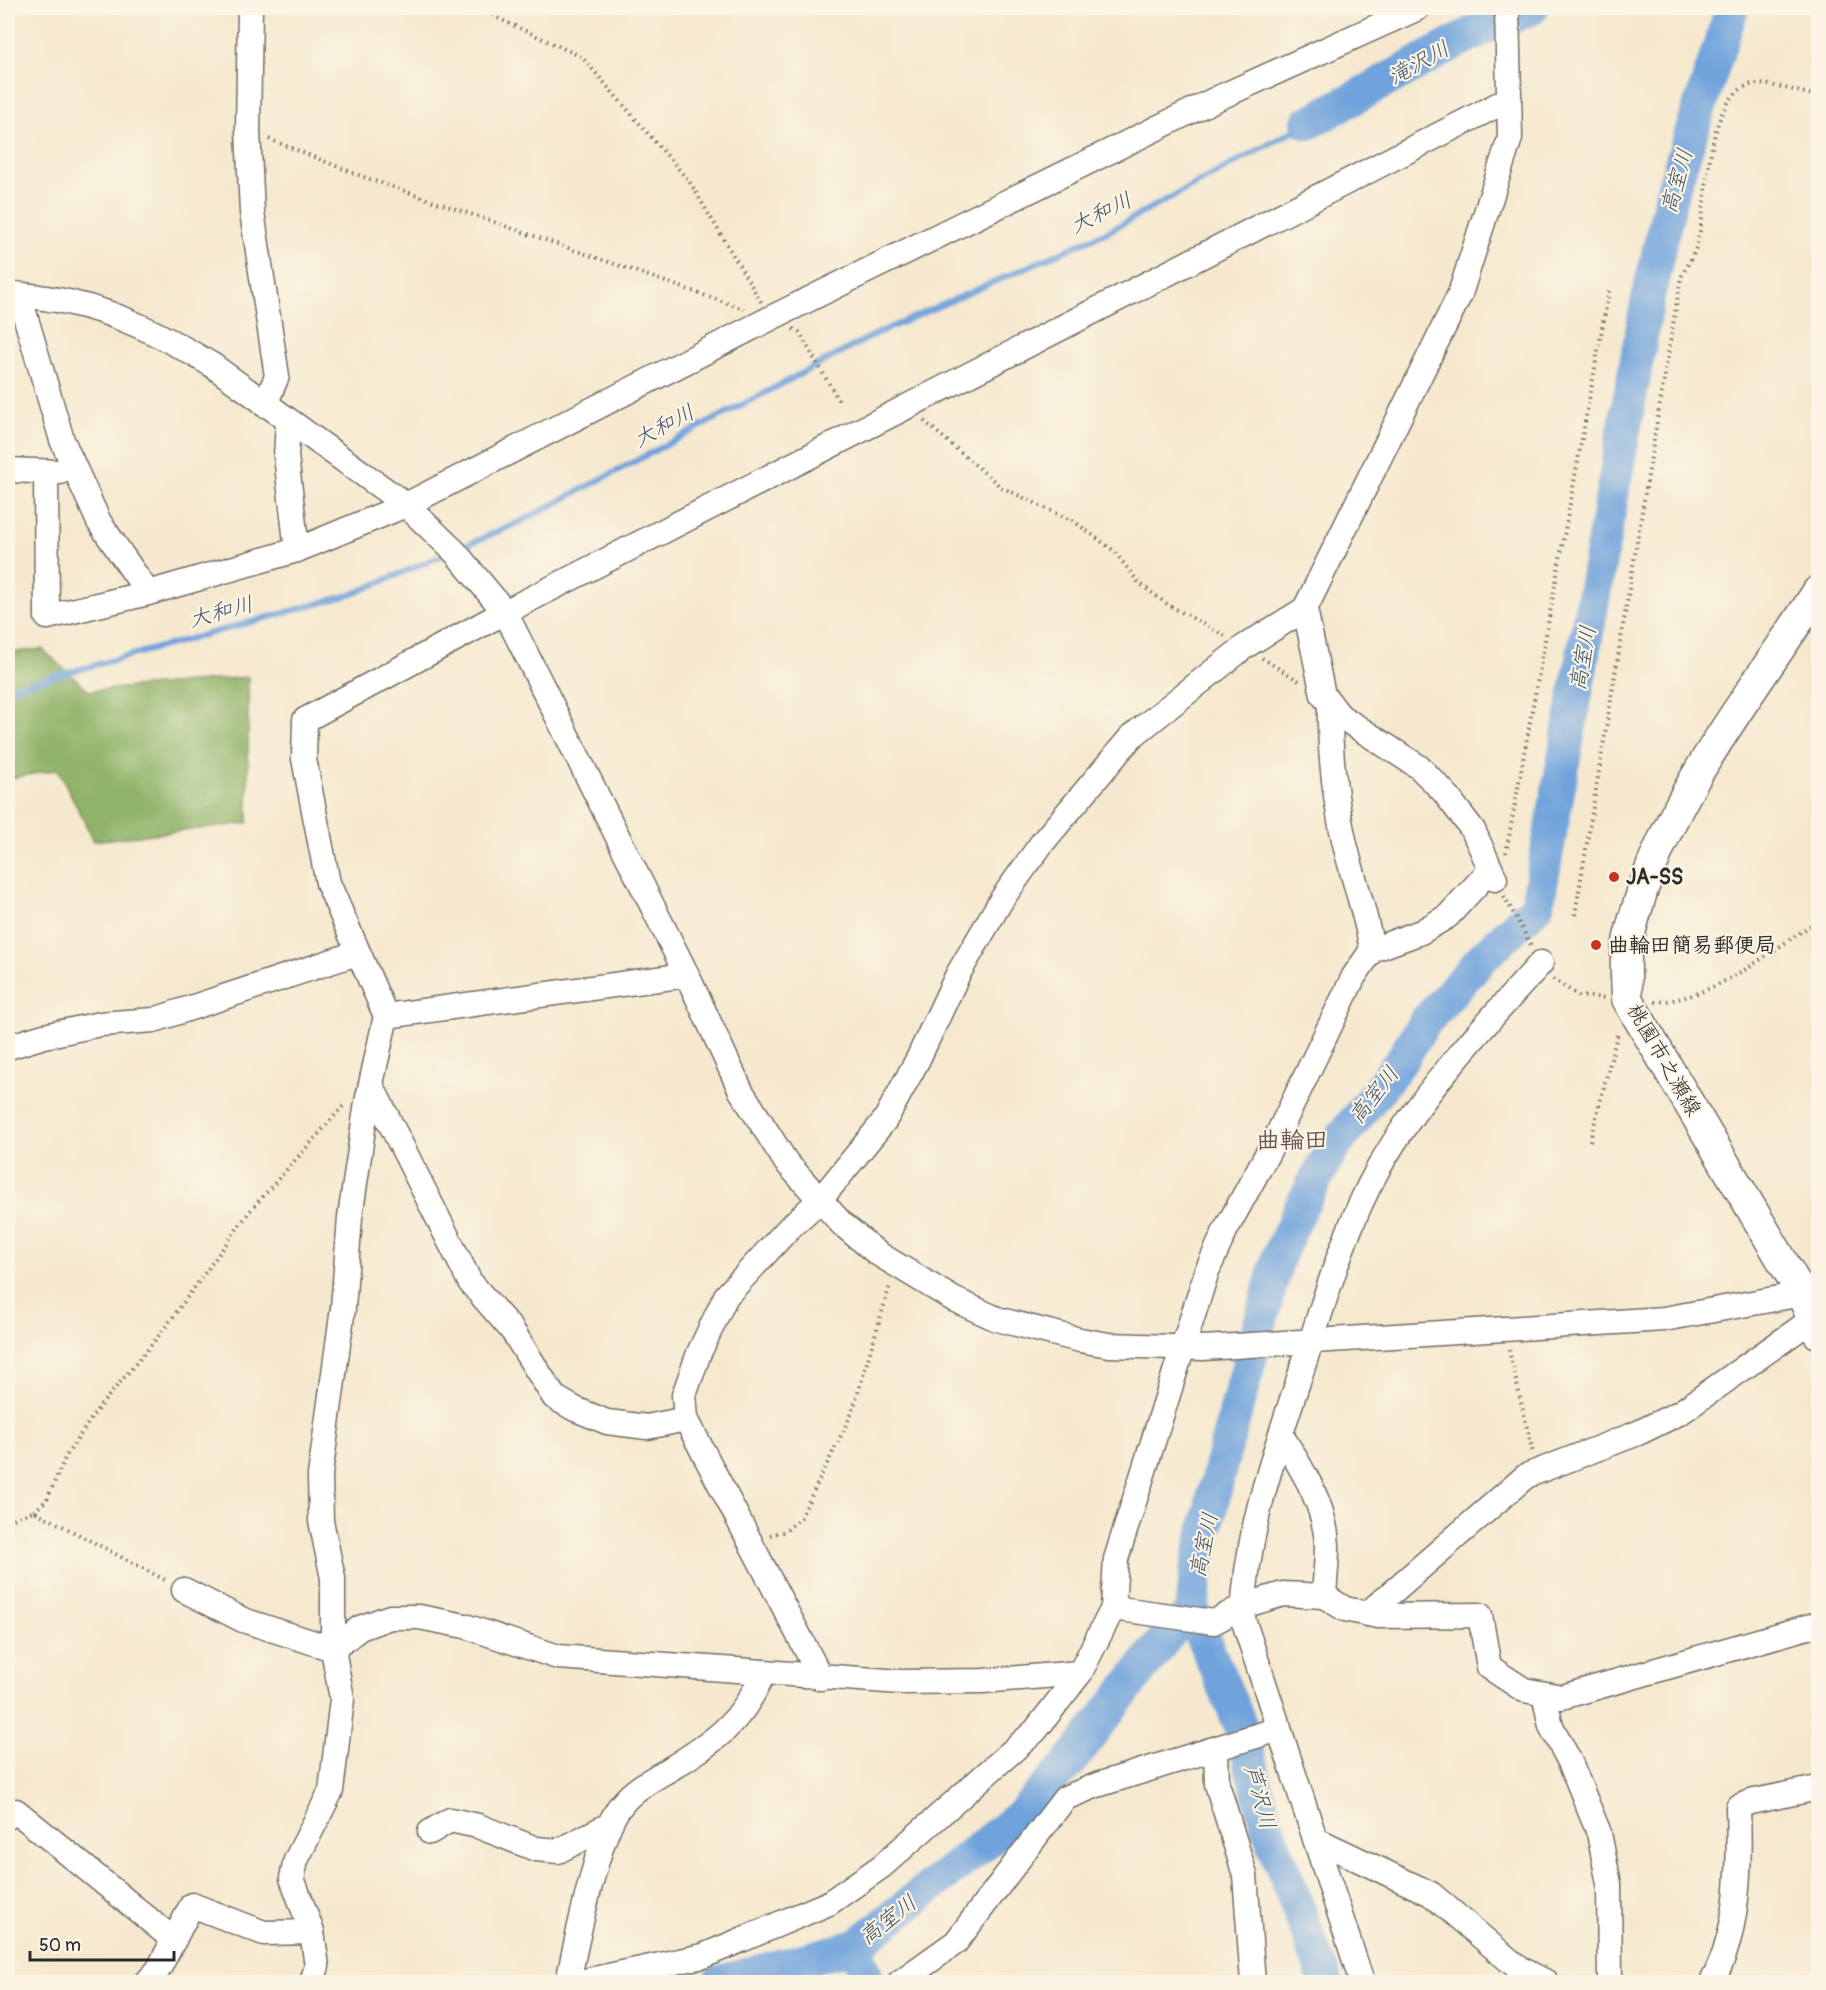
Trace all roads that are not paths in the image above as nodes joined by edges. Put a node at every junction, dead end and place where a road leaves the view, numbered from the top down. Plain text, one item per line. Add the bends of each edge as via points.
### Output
1 (250, 8) edge
2 (1418, 8) edge
3 (1507, 8) edge
4 (1509, 95) junction
5 (10, 294) edge
6 (265, 405) junction
7 (288, 422) junction
8 (8, 470) edge
9 (46, 472) junction
10 (78, 473) junction
11 (411, 510) junction
12 (297, 550) junction
13 (1818, 591) edge
14 (148, 594) junction
15 (500, 606) junction
16 (1305, 609) junction
17 (1326, 699) junction
18 (1372, 950) junction
19 (357, 953) junction
20 (1540, 963) road end
21 (687, 975) junction
22 (386, 1016) junction
23 (8, 1047) edge
24 (371, 1085) junction
25 (820, 1200) junction
26 (1813, 1310) edge
27 (1308, 1340) junction
28 (1194, 1347) junction
29 (686, 1419) junction
30 (1281, 1435) junction
31 (184, 1590) road end
32 (1324, 1596) junction
33 (1243, 1606) junction
34 (1123, 1610) junction
35 (1367, 1614) junction
36 (1818, 1624) edge
37 (333, 1649) junction
38 (763, 1673) junction
39 (1080, 1673) junction
40 (821, 1678) junction
41 (1544, 1694) junction
42 (1273, 1731) junction
43 (1221, 1748) junction
44 (1818, 1788) edge
45 (8, 1817) edge
46 (609, 1825) junction
47 (430, 1832) dead end
48 (1315, 1839) junction
49 (312, 1932) junction
50 (174, 1940) junction
51 (147, 1983) edge
52 (312, 1983) edge
53 (568, 1983) edge
54 (580, 1983) edge
55 (900, 1983) edge
56 (1253, 1983) edge
57 (1362, 1983) edge
58 (1546, 1983) edge
59 (1610, 1983) edge
60 (1712, 1983) edge

1 - 6 street via 248,130 252,212 277,376
2 - 11 street via 1216,99 771,318
3 - 4 street
4 - 15 street via 907,407
4 - 16 street via 1510,138 1460,294
5 - 6 street via 73,303 152,332 212,365
5 - 10 street via 62,440
6 - 7 street
7 - 11 street
7 - 12 street via 286,456
8 - 9 street
9 - 10 street
9 - 14 street via 47,617
10 - 14 street via 99,522
11 - 12 street
11 - 15 street via 455,552
12 - 14 street
13 - 26 main road, 桃園市之瀬線 via 1707,755 1671,820 1636,910 1626,957 1627,999
15 - 19 street via 305,720 304,759 328,883
15 - 21 street
16 - 17 street
16 - 25 street via 1244,647 1131,736 1042,843 1002,899 958,974 885,1120
17 - 18 street via 1329,744 1348,858
17 - 18 street via 1341,716 1419,767 1444,792 1473,830 1493,876 1448,916 1420,932
18 - 28 street via 1354,976 1207,1271
19 - 22 street
19 - 23 street via 154,1020 100,1024
20 - 27 street via 1464,1047 1378,1169
21 - 22 street
21 - 25 street via 741,1091 786,1162
22 - 24 street
24 - 29 street via 470,1282 512,1330 554,1397 607,1422 647,1427
24 - 37 street via 350,1217 344,1308 320,1475 321,1521 333,1578
25 - 28 street via 842,1224 896,1265 953,1299 997,1319 1109,1345
25 - 29 street via 726,1296 684,1395
26 - 27 street
26 - 35 street via 1681,1412 1526,1476
27 - 28 street
27 - 30 street
28 - 34 street via 1116,1559
29 - 40 street
30 - 32 street via 1307,1478 1322,1515 1327,1545
30 - 33 street via 1257,1509
31 - 37 street via 243,1620
32 - 33 street via 1283,1594
32 - 35 street via 1345,1609
33 - 34 street via 1214,1622
33 - 42 street
34 - 39 street
35 - 41 street via 1480,1615 1489,1667 1524,1690
36 - 41 street via 1562,1697
37 - 38 street via 360,1628 390,1617 419,1617 465,1626 558,1657
37 - 49 street via 342,1699 331,1791 296,1860 292,1878
38 - 40 street
38 - 46 street via 755,1693 736,1720 709,1746 637,1789 620,1805
39 - 40 street via 983,1681
39 - 54 street via 1035,1731 882,1866 829,1903 703,1956
41 - 59 street via 1551,1726 1599,1833 1609,1884
42 - 43 street
42 - 48 street
43 - 55 street via 1065,1798 956,1942
43 - 56 street via 1220,1795 1245,1875
44 - 60 street via 1738,1807 1740,1860 1730,1932 1722,1965
45 - 50 street via 16,1810
46 - 47 street via 558,1851 536,1849 478,1826 450,1820
46 - 53 street
48 - 57 street
48 - 58 street via 1431,1894 1517,1967
49 - 50 street via 264,1933 192,1905
49 - 52 street via 317,1966
50 - 51 street

